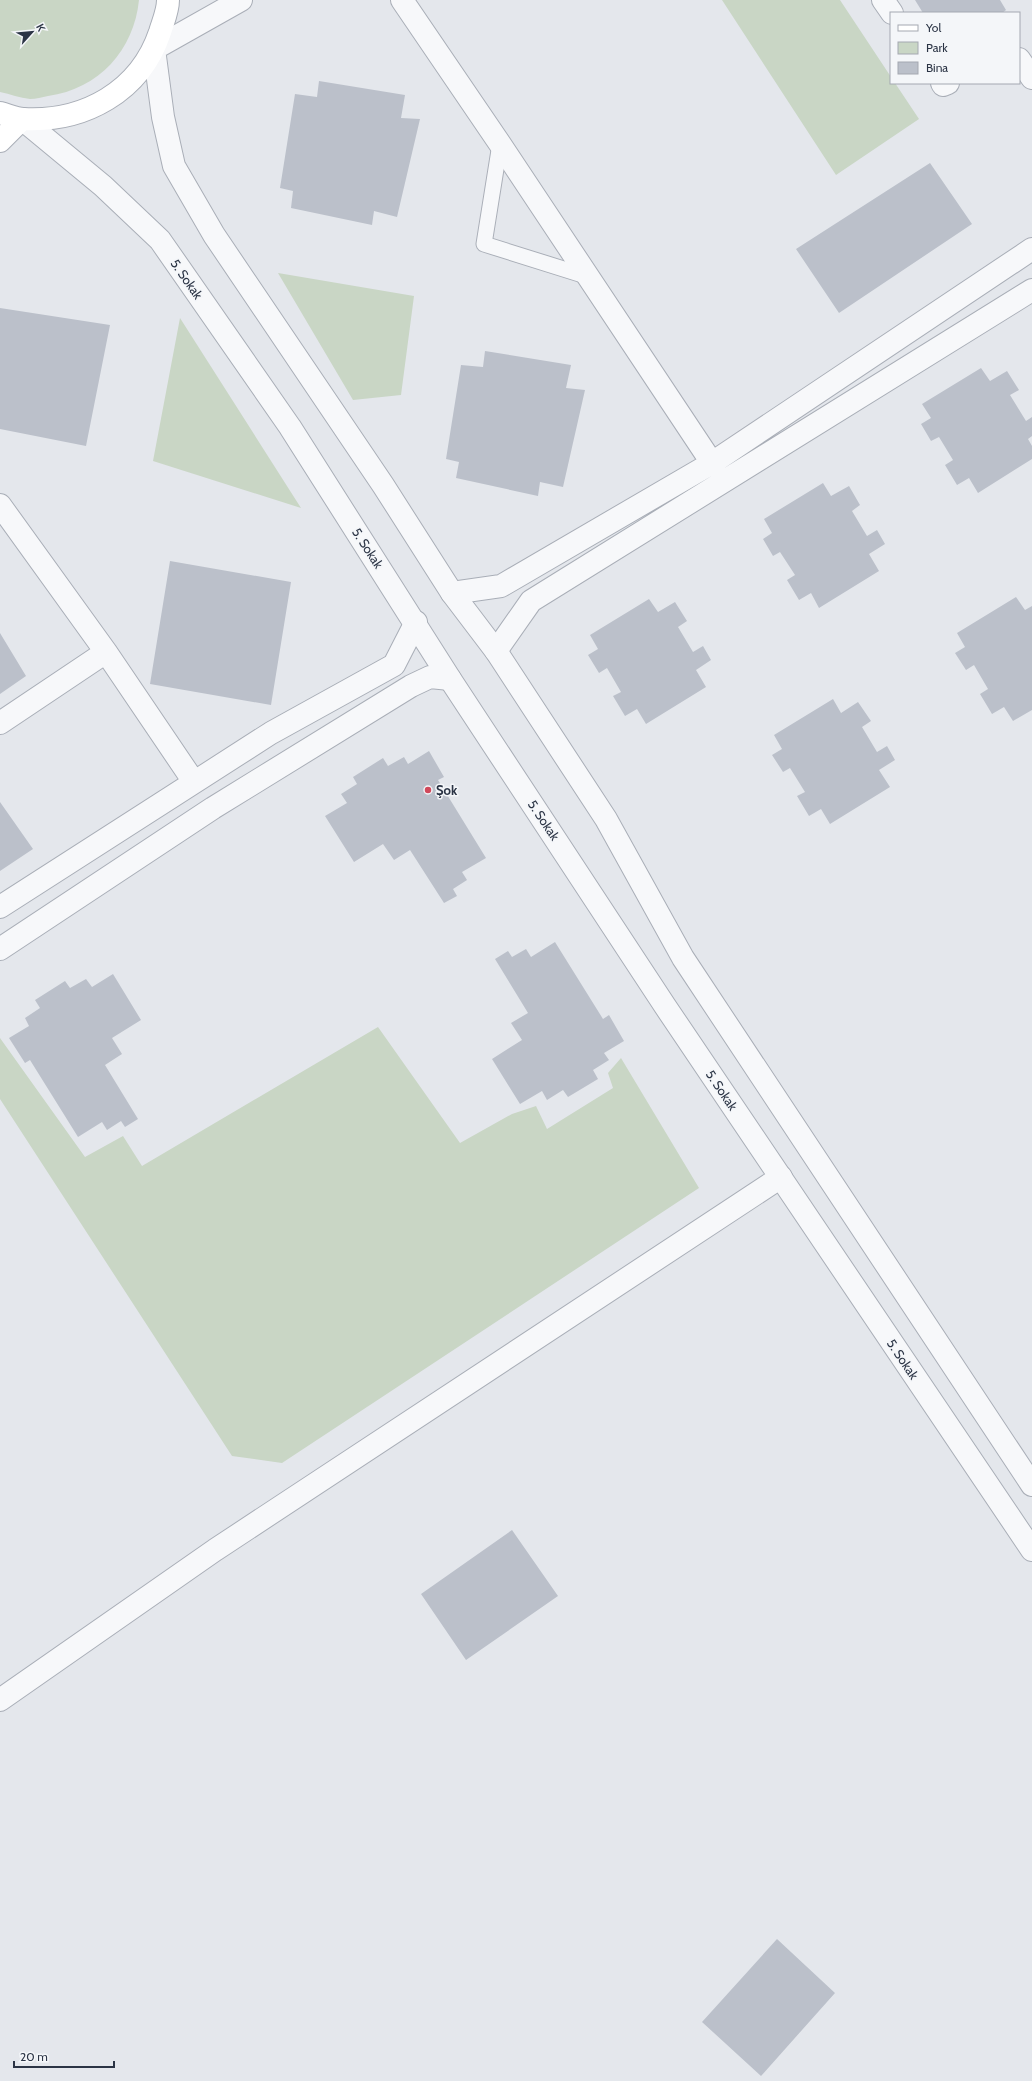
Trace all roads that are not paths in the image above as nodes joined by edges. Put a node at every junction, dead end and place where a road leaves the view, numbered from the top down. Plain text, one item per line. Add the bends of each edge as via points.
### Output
1 (168, 0) edge
2 (241, 0) edge
3 (402, 0) edge
4 (883, 0) edge
5 (891, 12) edge
6 (154, 49) junction
7 (1020, 60) edge
8 (1032, 78) edge
9 (0, 114) edge
10 (22, 119) junction
11 (0, 140) edge
12 (500, 144) junction
13 (1032, 249) edge
14 (589, 277) junction
15 (1032, 290) edge
16 (712, 464) junction
17 (0, 505) edge
18 (452, 593) junction
19 (416, 622) junction
20 (496, 651) junction
21 (106, 652) junction
22 (450, 679) junction
23 (0, 723) edge
24 (194, 782) junction
25 (0, 907) edge
26 (0, 949) edge
27 (781, 1177) junction
28 (1032, 1485) edge
29 (1032, 1550) edge
30 (0, 1700) edge

1 - 6 main road via 168,8
2 - 6 street
3 - 12 street
4 - 5 street
6 - 10 main road via 131,81 100,105 62,118
6 - 18 street via 163,117 174,166 214,235 383,485
7 - 8 street
9 - 10 main road
10 - 11 main road
10 - 19 street, 5. Sokak via 103,186 160,240 290,427
12 - 14 street
12 - 14 lane via 484,244
13 - 16 street
14 - 16 street
15 - 20 street via 531,602
16 - 18 street via 501,586
17 - 21 street
18 - 20 street
19 - 22 street, 5. Sokak
19 - 24 street via 394,665 271,733
20 - 28 street via 606,819 683,958
21 - 23 street
21 - 24 street
22 - 26 street via 430,677 411,686 213,808
22 - 27 street, 5. Sokak
24 - 25 street
27 - 29 street, 5. Sokak
27 - 30 street via 215,1550

